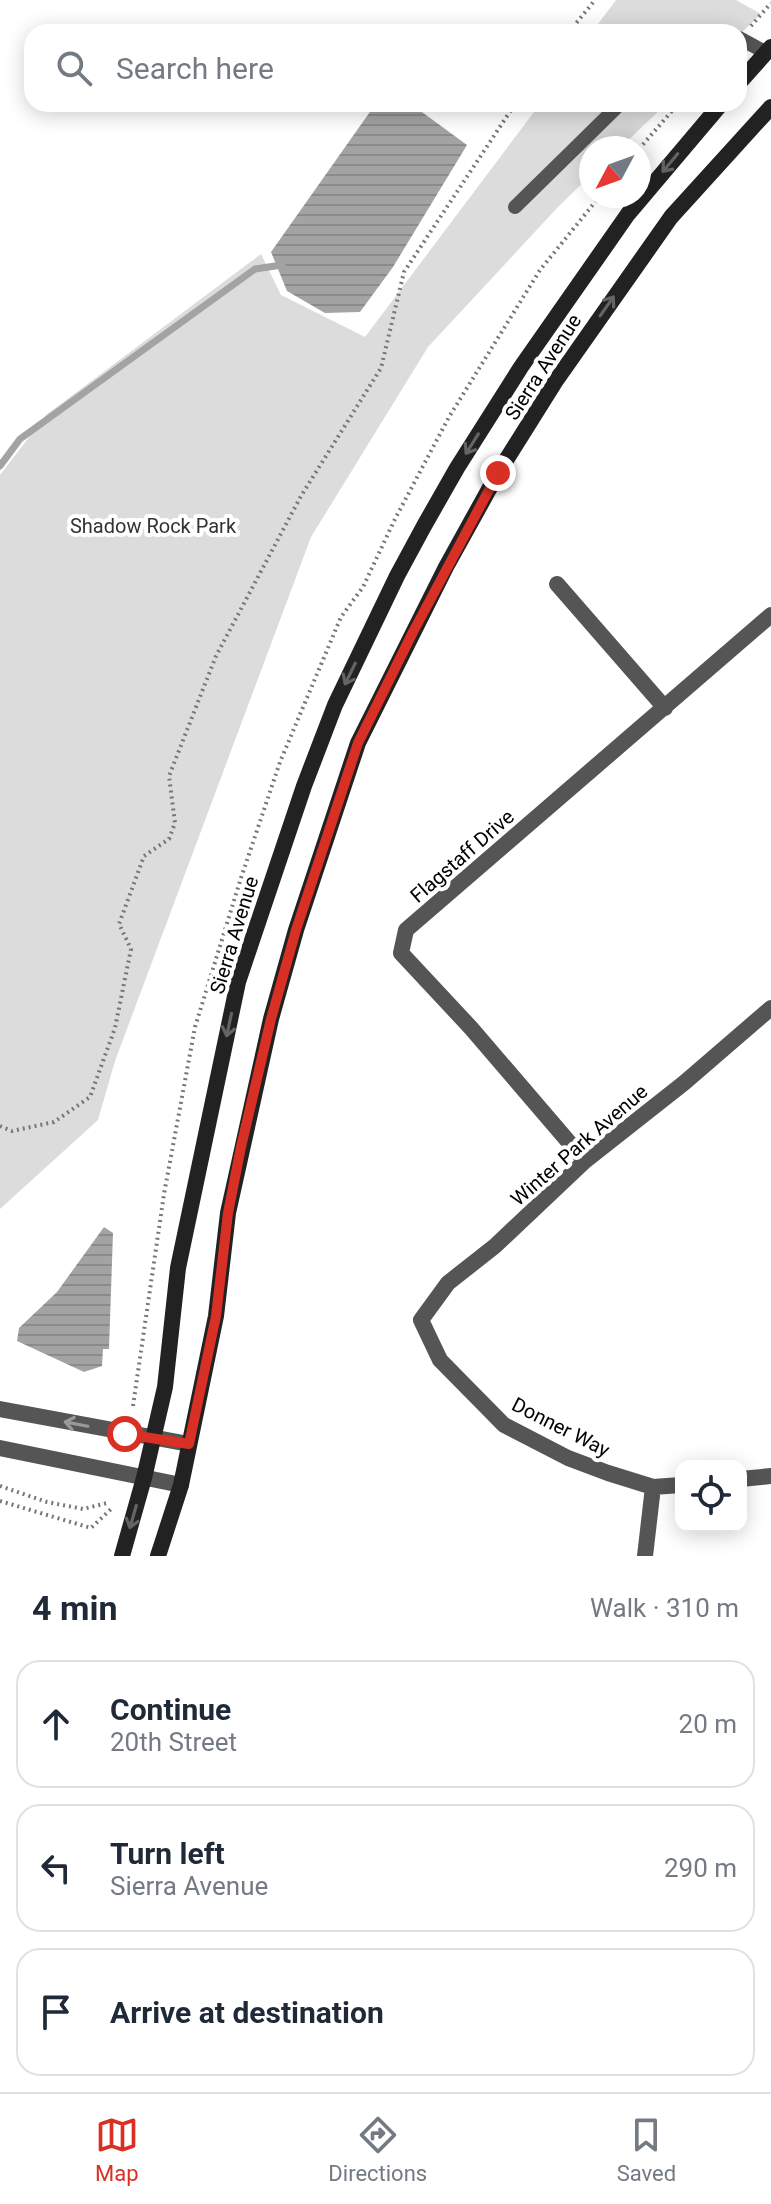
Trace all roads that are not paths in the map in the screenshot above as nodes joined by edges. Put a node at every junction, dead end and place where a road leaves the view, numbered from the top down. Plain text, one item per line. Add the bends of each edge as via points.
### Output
1 (747, 42) edge
2 (770, 53) edge
3 (747, 75) edge
4 (771, 107) edge
5 (612, 112) edge
6 (714, 112) edge
7 (515, 207) dead end
8 (557, 584) dead end
9 (771, 615) edge
10 (665, 708) junction
11 (771, 1008) edge
12 (585, 1161) junction
13 (421, 1320) joint
14 (0, 1409) edge
15 (152, 1438) junction
16 (189, 1444) junction
17 (0, 1448) edge
18 (771, 1476) edge
19 (144, 1478) junction
20 (747, 1478) edge
21 (181, 1485) junction
22 (675, 1485) edge
23 (653, 1487) junction
24 (122, 1556) edge
25 (158, 1556) edge
26 (645, 1556) edge

1 - 2 lane
2 - 3 main road
16 -> 4 main road, Sierra Avenue via 216,1316 228,1213 271,1019 358,743 476,513 555,382 671,217
5 - 7 lane
6 -> 15 main road, Sierra Avenue via 628,214 521,367 424,526 335,705 238,982 178,1268 165,1387
8 - 10 street
9 - 10 street, Flagstaff Drive
10 - 12 street, Flagstaff Drive via 406,930 401,953
11 - 12 street, Winter Park Avenue
12 - 13 street, Winter Park Avenue via 448,1283
13 - 23 street, Donner Way via 440,1360 504,1425 568,1458
15 -> 14 street
15 - 16 street
15 - 19 main road, Sierra Avenue
16 - 21 main road, Sierra Avenue
17 - 19 street
18 - 20 street
19 - 21 street
19 -> 24 main road, Sierra Avenue
21 - 25 main road, Sierra Avenue
22 - 23 street, Donner Way
23 - 26 street

